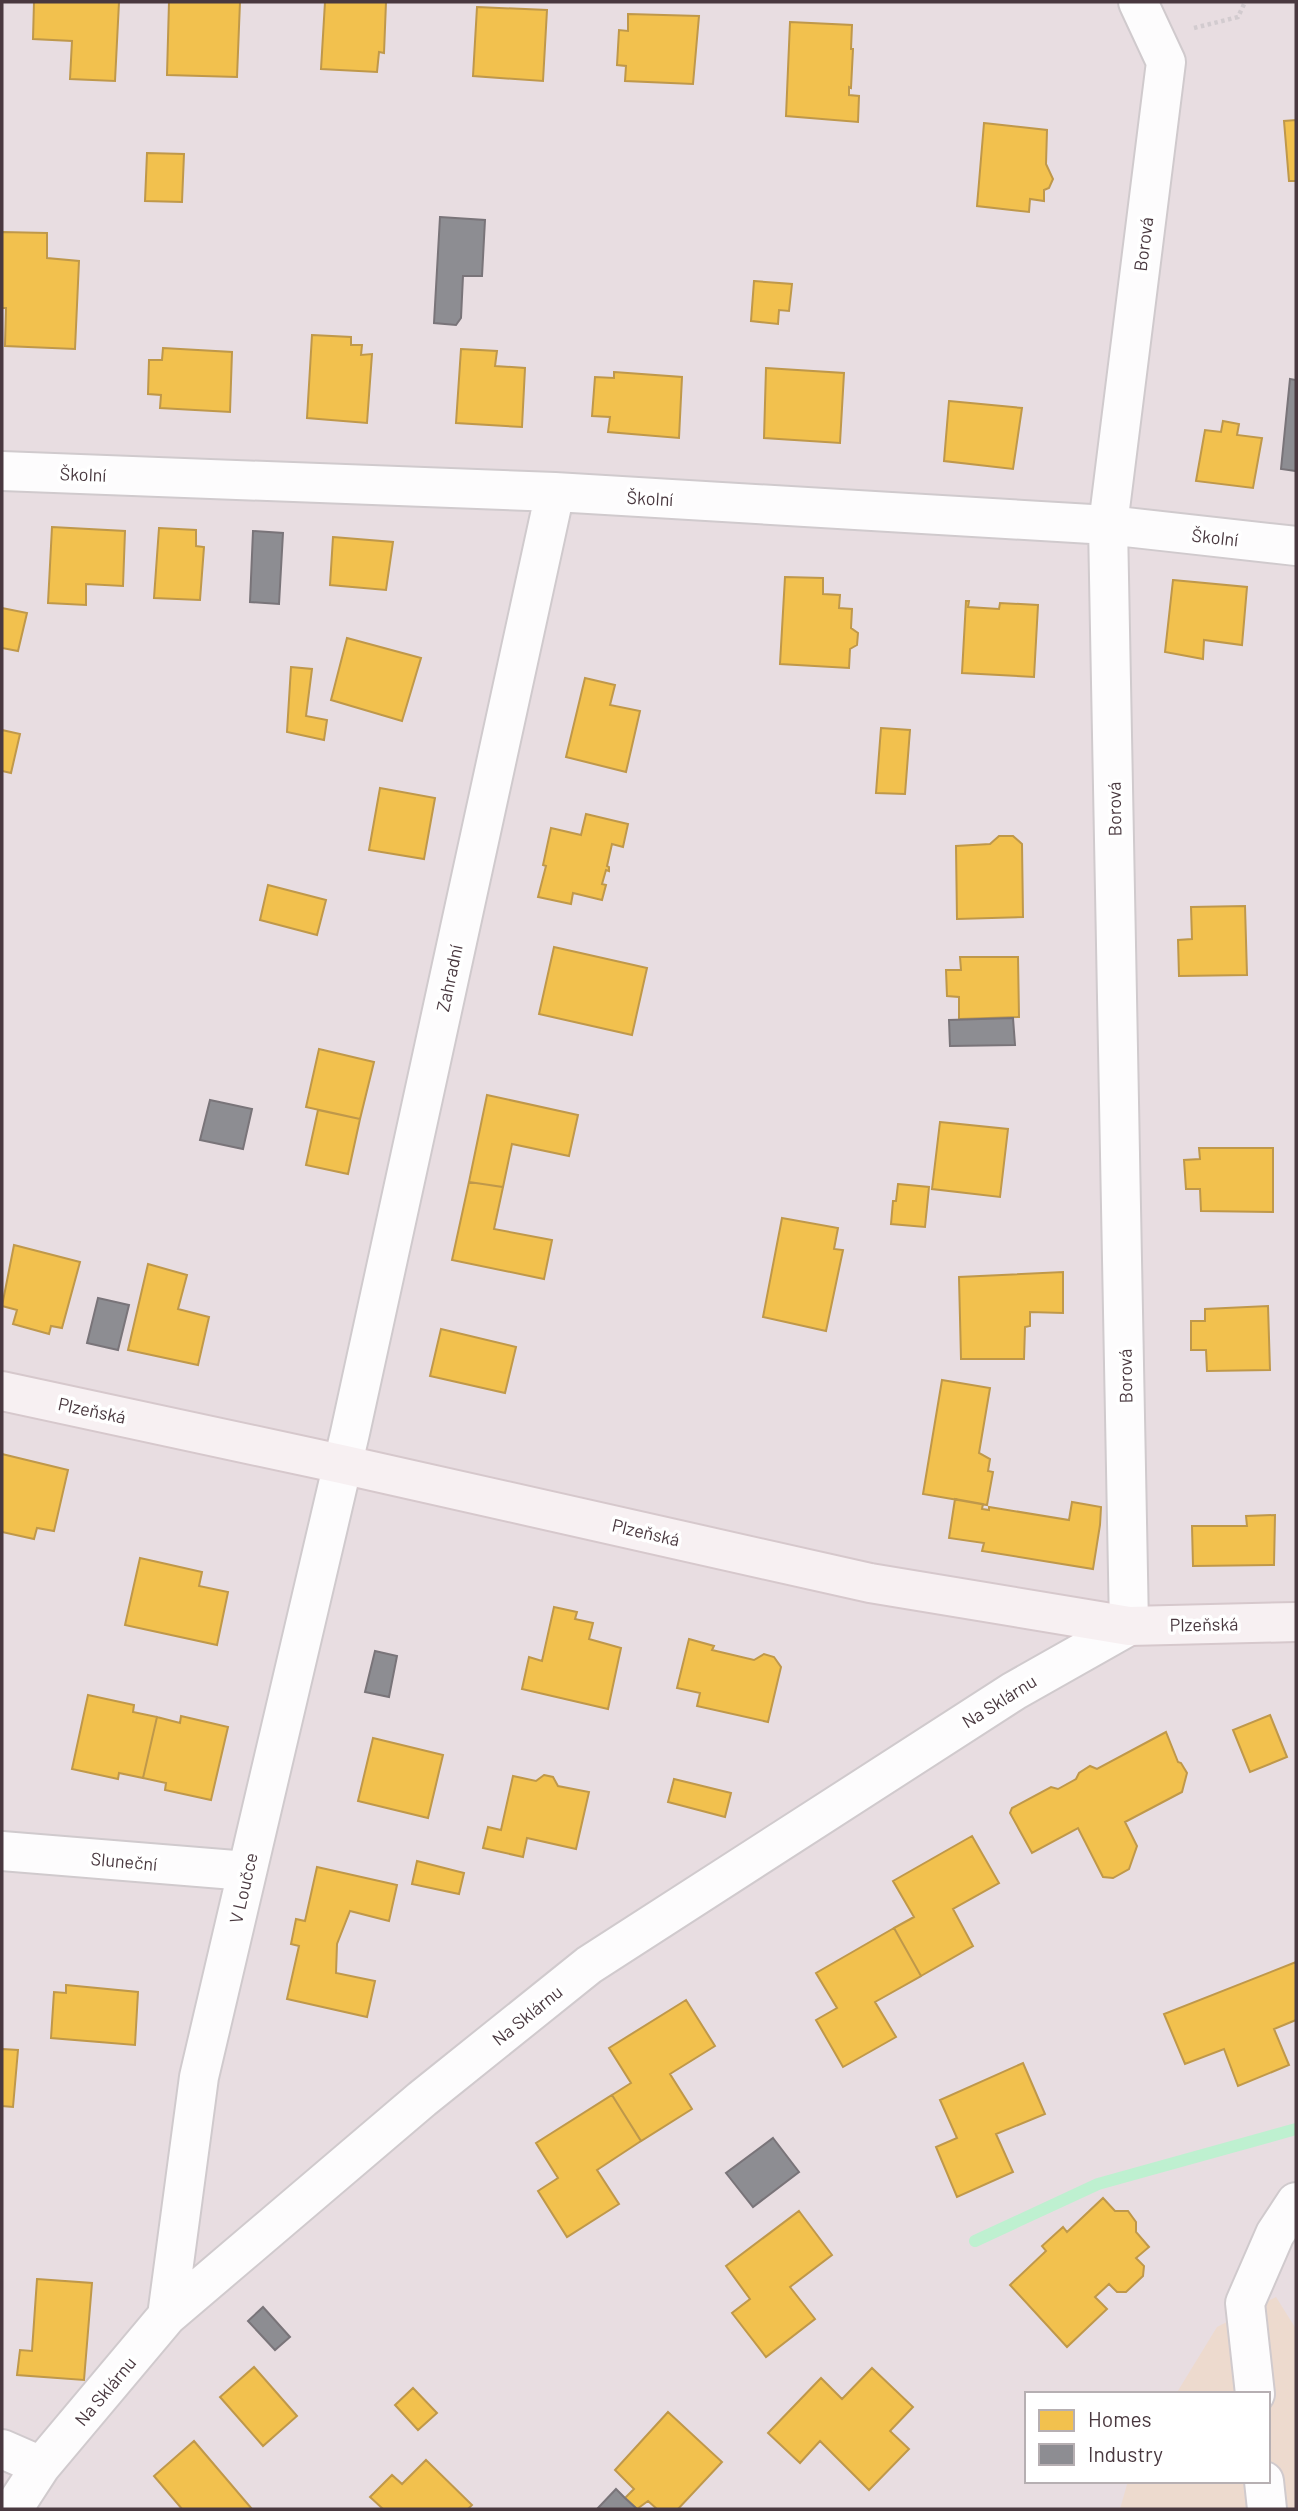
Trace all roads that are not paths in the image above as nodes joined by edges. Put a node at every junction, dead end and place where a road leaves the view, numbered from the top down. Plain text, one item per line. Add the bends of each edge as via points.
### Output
1 (1138, 2) edge
2 (2, 471) edge
3 (555, 492) junction
4 (1108, 525) junction
5 (1296, 546) edge
6 (2, 1391) edge
7 (341, 1464) junction
8 (1296, 1622) edge
9 (1129, 1626) junction
10 (2, 1851) edge
11 (247, 1871) junction
12 (1296, 2202) edge
13 (167, 2316) junction
14 (1255, 2392) edge
15 (2, 2449) edge
16 (41, 2466) junction
17 (1264, 2483) edge
18 (13, 2509) edge
19 (1267, 2509) edge

1 - 4 street, Borová via 1166,62
2 - 3 street, Školní
3 - 4 street, Školní
3 - 7 street, Zahradní
4 - 5 street, Školní
4 - 9 street, Borová
6 - 7 main road, Plzeňská
7 - 9 main road, Plzeňská via 870,1583
7 - 11 street, V Loučce
8 - 9 main road, Plzeňská
9 - 13 street, Na Sklárnu via 1014,1691 589,1965 422,2099
10 - 11 street, Sluneční
11 - 13 street, V Loučce via 199,2077
12 - 14 street via 1275,2234 1245,2303
13 - 16 street, Na Sklárnu
15 - 16 street
16 - 18 street, Na Sklárnu
17 - 19 street

